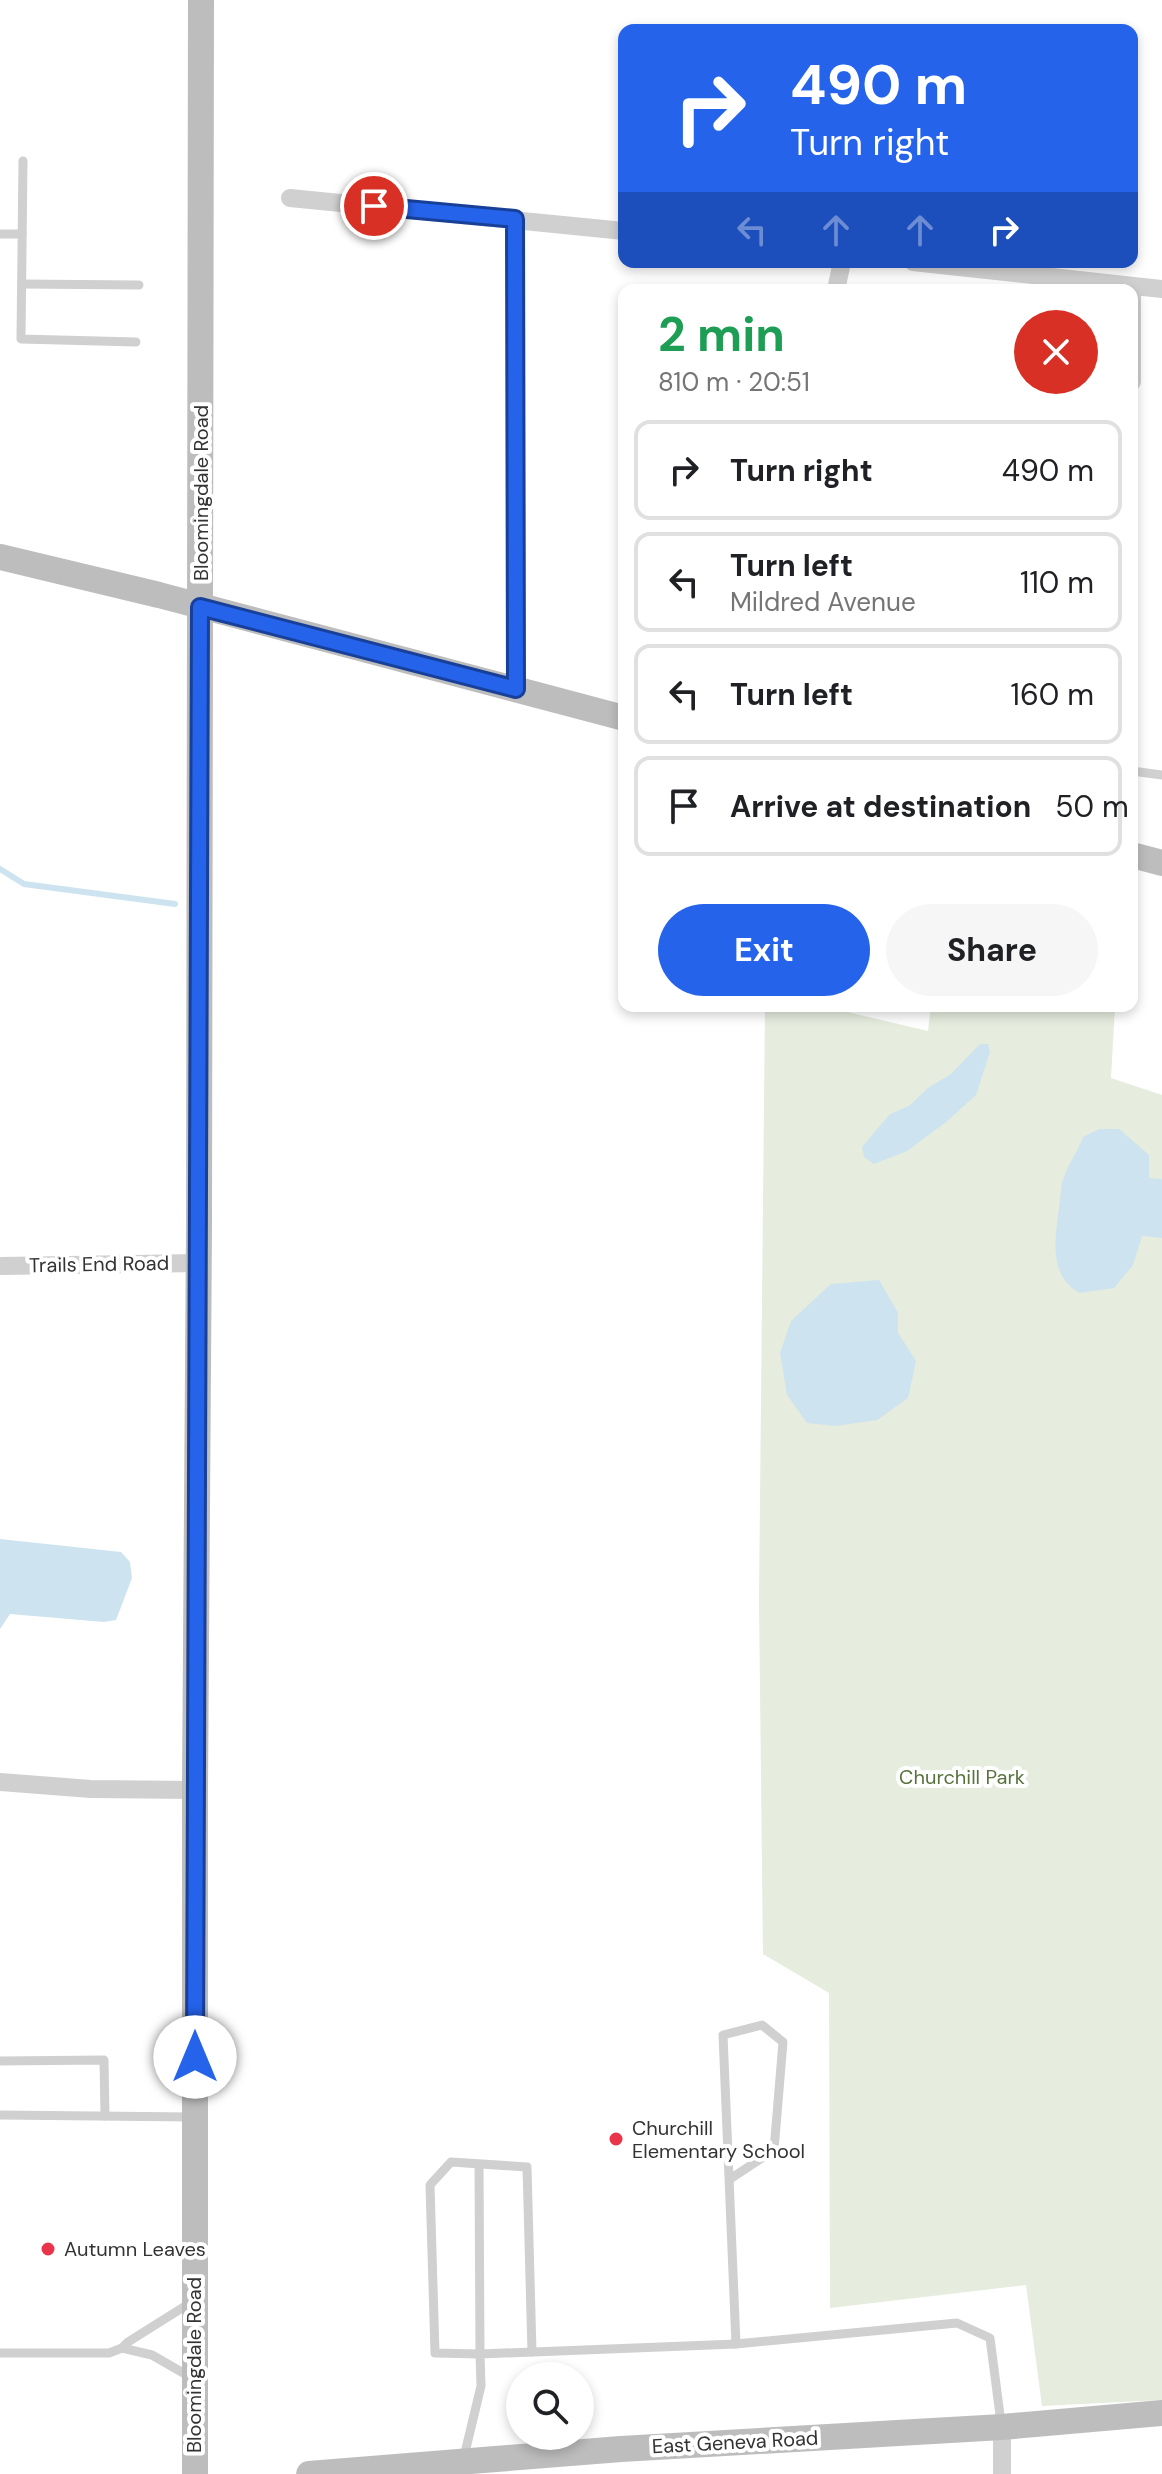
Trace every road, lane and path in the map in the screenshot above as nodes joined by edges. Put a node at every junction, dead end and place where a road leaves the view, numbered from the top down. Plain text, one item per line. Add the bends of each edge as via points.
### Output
1 (201, 0) edge
2 (23, 161) dead end
3 (290, 198) dead end
4 (515, 219) junction
5 (618, 230) edge
6 (0, 234) edge
7 (22, 234) junction
8 (968, 268) edge
9 (22, 284) junction
10 (1114, 284) edge
11 (139, 285) dead end
12 (1138, 287) edge
13 (1162, 289) edge
14 (136, 342) dead end
15 (0, 557) edge
16 (200, 607) junction
17 (516, 689) junction
18 (618, 716) edge
19 (1138, 772) edge
20 (1162, 775) edge
21 (1138, 857) edge
22 (1162, 863) edge
23 (198, 1263) junction
24 (0, 1266) edge
25 (0, 1782) edge
26 (195, 1790) junction
27 (0, 2061) edge
28 (0, 2115) edge
29 (105, 2116) junction
30 (195, 2117) junction
31 (479, 2165) junction
32 (730, 2179) junction
33 (194, 2301) junction
34 (736, 2344) junction
35 (122, 2348) junction
36 (532, 2352) junction
37 (0, 2353) edge
38 (480, 2354) junction
39 (193, 2379) junction
40 (1162, 2413) edge
41 (1002, 2427) junction
42 (463, 2462) junction
43 (195, 2474) edge
44 (309, 2474) edge
45 (1002, 2474) edge

1 - 16 street, Bloomingdale Road
2 - 7 lane
3 - 4 street
4 - 5 street
4 - 17 street
6 - 7 lane
7 - 9 lane
8 - 10 street
9 - 11 lane
9 - 14 lane via 21,339
12 - 13 street
15 - 16 street
16 - 17 street
16 - 23 street, Bloomingdale Road
17 - 18 street
19 - 20 lane
21 - 22 street
23 - 24 street, Trails End Road
23 - 26 street, Bloomingdale Road
25 - 26 street
26 - 30 street, Bloomingdale Road
27 - 29 lane via 104,2060
28 - 29 lane
29 - 30 lane
30 - 33 street, Bloomingdale Road
31 - 36 lane via 527,2167
31 - 38 lane
31 - 38 lane via 451,2162 430,2185 435,2353
32 - 32 lane via 723,2035 762,2025 783,2042 774,2150
32 - 34 lane
33 - 35 lane
33 - 39 street, Bloomingdale Road
34 - 36 lane
34 - 41 lane via 957,2323 990,2338
35 - 37 lane via 109,2353
35 - 39 lane via 152,2355
36 - 38 lane
38 - 42 lane via 481,2386
39 - 43 street, Bloomingdale Road
40 - 41 street, East Geneva Road
41 - 42 street, East Geneva Road
41 - 45 street
42 - 44 street, East Geneva Road

